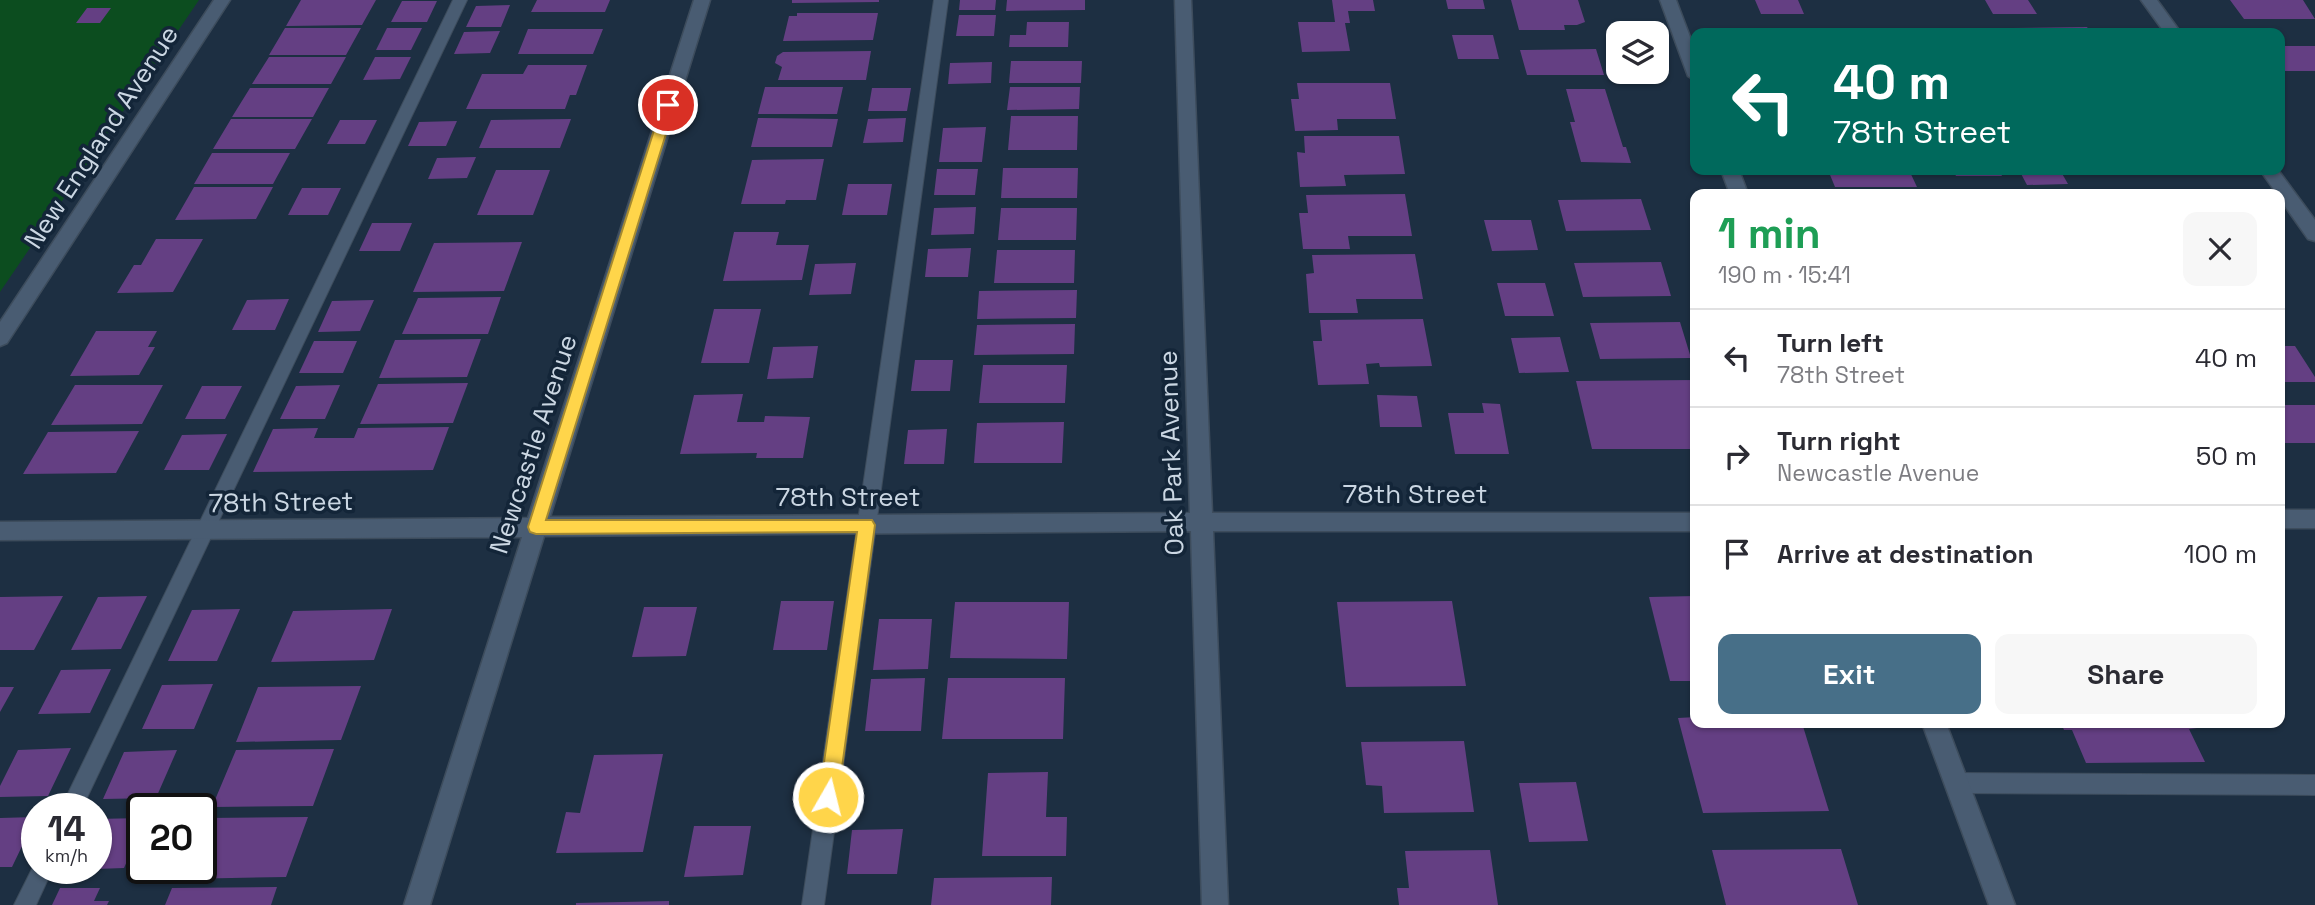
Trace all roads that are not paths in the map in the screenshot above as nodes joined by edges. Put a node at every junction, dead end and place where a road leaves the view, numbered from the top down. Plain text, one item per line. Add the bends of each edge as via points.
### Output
1 (222, 0) edge
2 (460, 0) edge
3 (702, 0) edge
4 (941, 0) edge
5 (1183, 0) edge
6 (1668, 0) edge
7 (2149, 0) edge
8 (2169, 28) edge
9 (1690, 60) edge
10 (2285, 192) edge
11 (2315, 234) edge
12 (0, 338) edge
13 (2285, 519) edge
14 (2315, 519) edge
15 (1202, 522) junction
16 (1690, 522) edge
17 (866, 525) junction
18 (536, 527) junction
19 (0, 531) edge
20 (202, 531) junction
21 (1936, 728) edge
22 (1956, 783) junction
23 (2315, 785) edge
24 (78, 793) edge
25 (35, 884) edge
26 (25, 905) edge
27 (417, 905) edge
28 (813, 905) edge
29 (1215, 905) edge
30 (2002, 905) edge

1 - 12 street, New England Avenue
2 - 20 lane
3 - 18 street, Newcastle Avenue
4 - 17 lane
5 - 15 street, Oak Park Avenue
6 - 9 street
7 - 8 street
10 - 11 street
13 - 14 street
15 - 16 street, 78th Street
15 - 17 street, 78th Street
15 - 29 street, Oak Park Avenue
17 - 18 street, 78th Street
17 - 28 lane
18 - 20 street, 78th Street
18 - 27 street, Newcastle Avenue
19 - 20 street, 78th Street
20 - 24 lane
21 - 22 street
22 - 23 lane
22 - 30 street
25 - 26 lane

